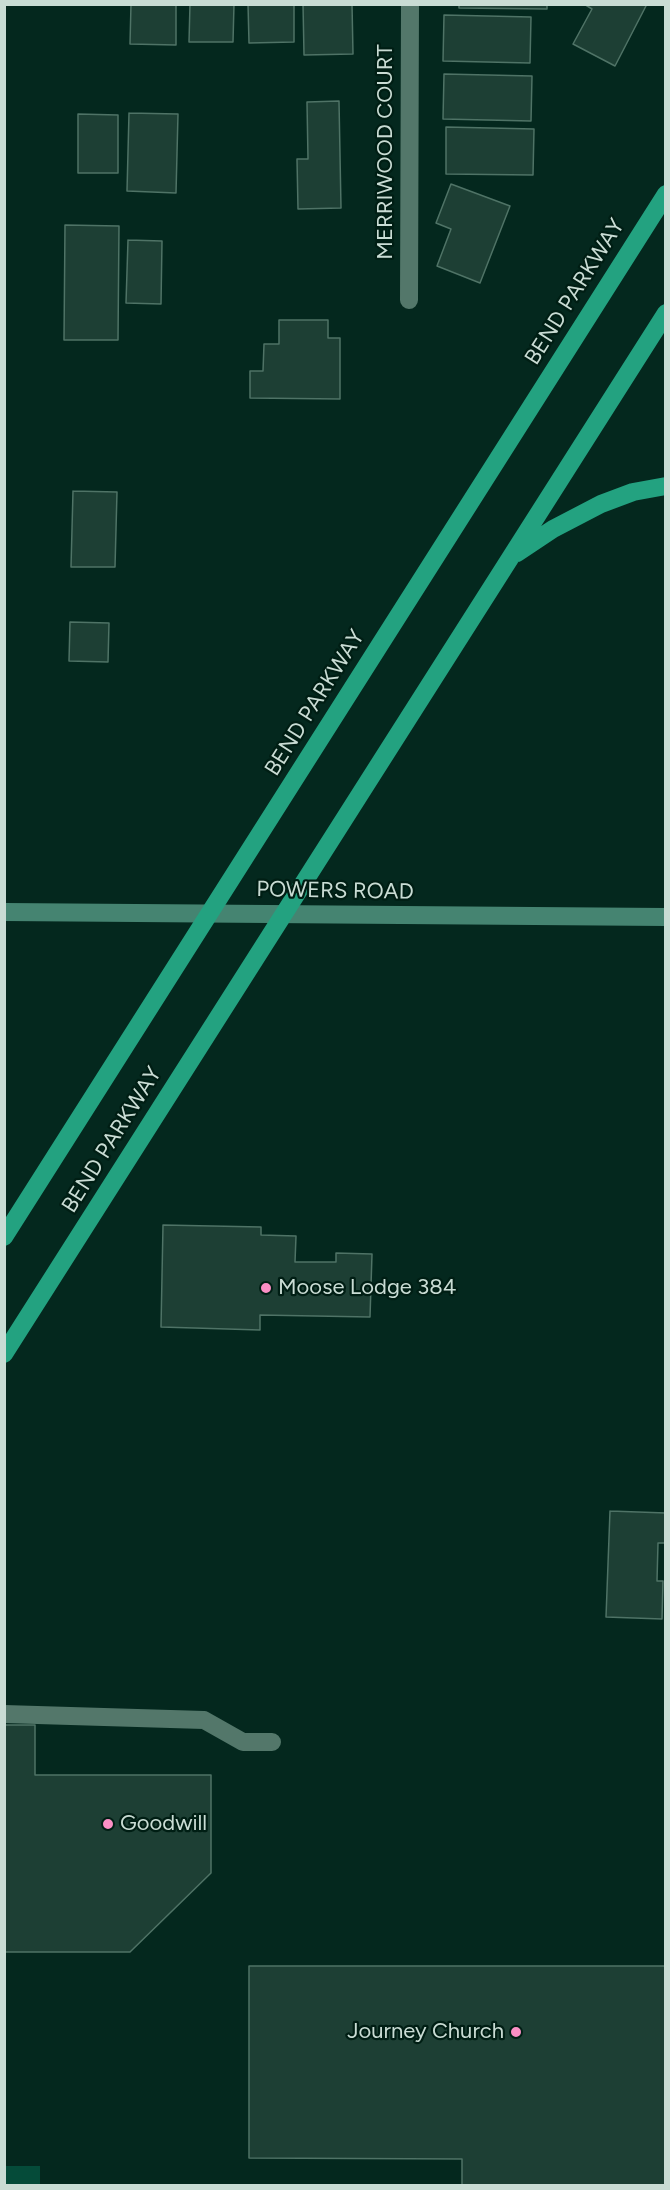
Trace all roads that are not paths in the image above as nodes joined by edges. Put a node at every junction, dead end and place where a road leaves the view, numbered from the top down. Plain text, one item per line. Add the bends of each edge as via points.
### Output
1 (411, 4) edge
2 (666, 194) edge
3 (409, 300) dead end
4 (666, 313) edge
5 (666, 486) edge
6 (511, 557) junction
7 (4, 912) edge
8 (209, 914) junction
9 (285, 915) junction
10 (666, 917) edge
11 (5, 1236) edge
12 (4, 1354) edge
13 (4, 1714) edge
14 (272, 1742) dead end

1 - 3 street, MERRIWOOD COURT
2 - 8 highway, BEND PARKWAY
4 - 6 highway, BEND PARKWAY
5 - 6 highway via 633,492 601,504
6 - 9 highway, BEND PARKWAY
7 - 8 main road, POWERS ROAD
8 - 9 main road, POWERS ROAD
8 - 11 highway, BEND PARKWAY
9 - 10 main road, POWERS ROAD
9 - 12 highway, BEND PARKWAY
13 - 14 street via 204,1720 243,1742

